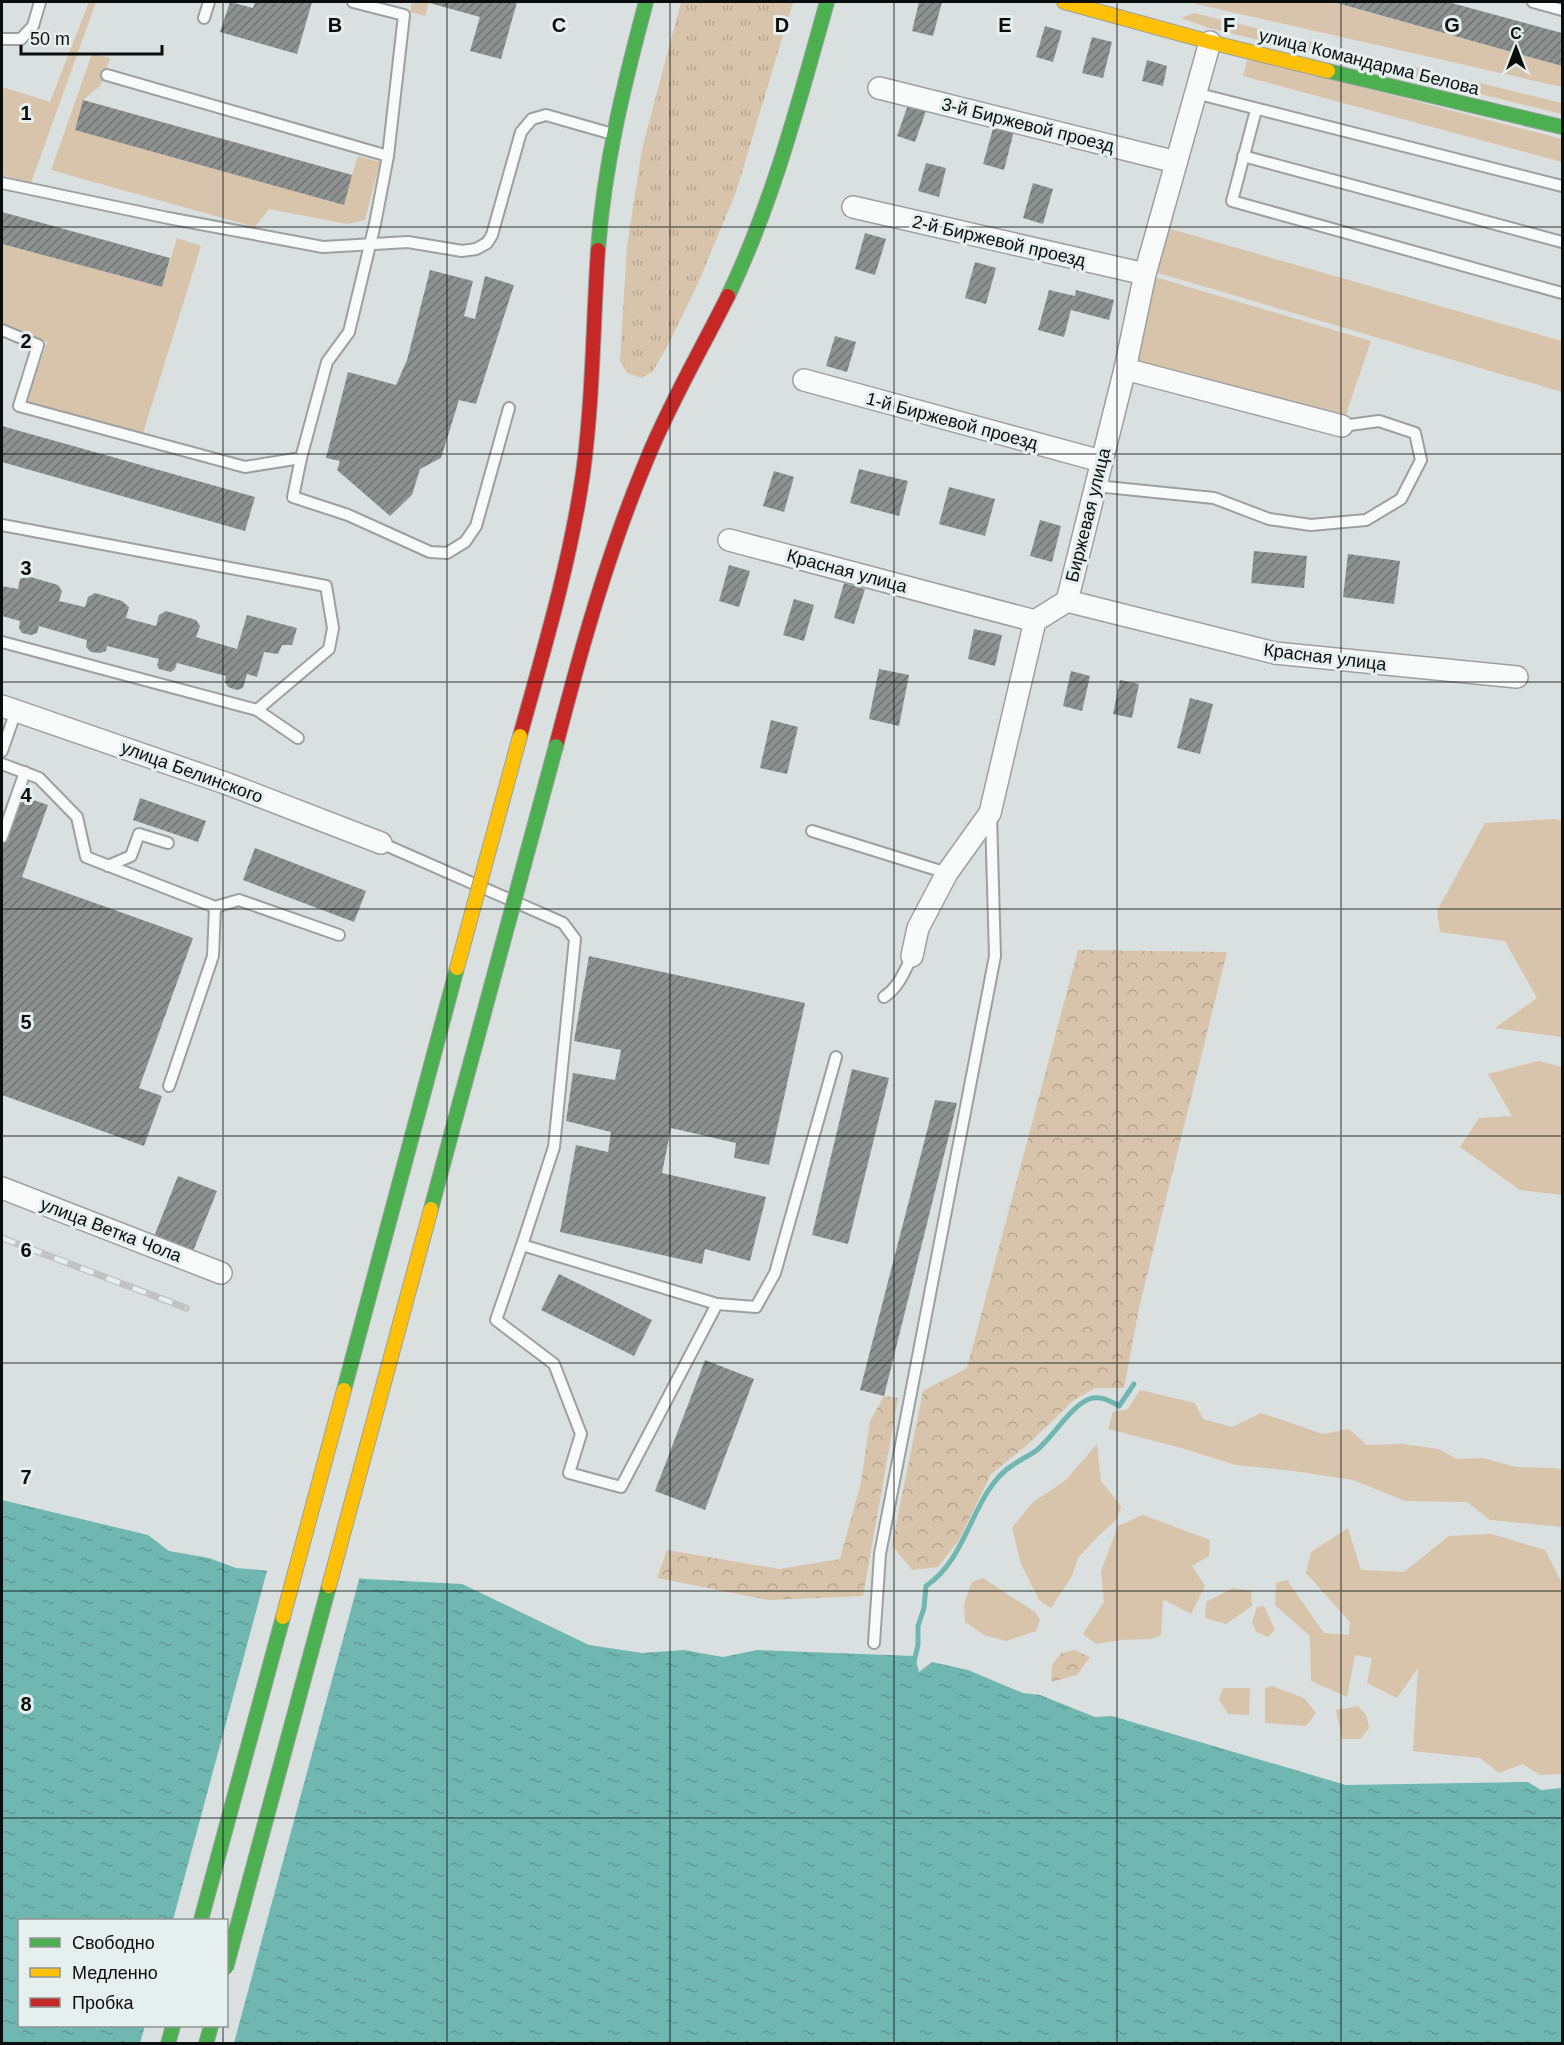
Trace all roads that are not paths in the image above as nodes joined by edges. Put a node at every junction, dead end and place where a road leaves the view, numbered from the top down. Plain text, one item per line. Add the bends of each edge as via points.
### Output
1 (40, 2) edge
2 (209, 2) edge
3 (353, 2) edge
4 (646, 2) edge
5 (827, 2) edge
6 (1064, 2) edge
7 (1533, 2) edge
8 (1563, 10) edge
9 (204, 18) dead end
10 (2, 39) edge
11 (1210, 42) junction
12 (107, 75) dead end
13 (879, 88) dead end
14 (1195, 93) junction
15 (1256, 110) junction
16 (1563, 126) edge
17 (613, 134) junction
18 (388, 156) junction
19 (1244, 156) junction
20 (1176, 162) junction
21 (2, 183) edge
22 (1563, 186) edge
23 (853, 207) dead end
24 (1563, 242) edge
25 (369, 245) junction
26 (1145, 274) junction
27 (1563, 293) edge
28 (2, 330) edge
29 (1125, 369) junction
30 (804, 380) dead end
31 (509, 408) dead end
32 (1342, 426) joint
33 (301, 458) junction
34 (1101, 461) junction
35 (1096, 486) junction
36 (2, 525) edge
37 (729, 540) dead end
38 (1067, 602) junction
39 (1035, 621) junction
40 (2, 642) edge
41 (1517, 677) dead end
42 (9, 708) edge
43 (257, 710) junction
44 (298, 738) dead end
45 (2, 751) edge
46 (2, 764) edge
47 (25, 772) junction
48 (990, 813) junction
49 (812, 831) dead end
50 (2, 837) edge
51 (168, 843) dead end
52 (381, 843) joint
53 (108, 866) junction
54 (947, 873) junction
55 (215, 907) junction
56 (339, 935) dead end
57 (912, 956) joint
58 (884, 997) dead end
59 (836, 1057) dead end
60 (169, 1086) dead end
61 (2, 1188) edge
62 (522, 1245) junction
63 (221, 1273) dead end
64 (717, 1304) junction
65 (874, 1643) dead end
66 (201, 1919) edge
67 (228, 1961) edge
68 (172, 2027) edge
69 (210, 2027) edge
70 (168, 2043) edge
71 (206, 2043) edge

1 - 10 lane via 33,26 21,39
2 - 9 lane
3 - 18 lane via 404,15
4 - 17 main road
5 - 67 main road, bridge via 769,200 742,265 636,484 588,626
6 - 11 main road, улица Командарма Белова
7 - 8 lane
11 - 14 street, Биржевая улица
11 - 16 main road, улица Командарма Белова
12 - 18 lane
13 - 20 street, 3-й Биржевой проезд
14 - 15 lane
14 - 20 street, Биржевая улица
15 - 19 lane
15 - 22 lane
17 - 25 lane via 546,116 532,118 521,132 487,243 462,251 408,242
17 - 66 main road, bridge via 602,209 583,473 570,542
18 - 25 lane
19 - 24 lane
19 - 27 lane via 1232,201
20 - 26 street, Биржевая улица
21 - 25 lane via 323,247
23 - 26 street, 2-й Биржевой проезд
25 - 33 lane via 349,332 327,362
26 - 29 street, Биржевая улица
28 - 33 lane via 38,345 19,406 245,467
29 - 32 street
29 - 34 street, Биржевая улица
30 - 34 street, 1-й Биржевой проезд
31 - 33 lane via 476,526 465,542 447,553 429,552 348,515 292,497
32 - 35 lane via 1379,422 1414,433 1421,460 1401,499 1366,520 1311,525 1269,519 1214,498
34 - 35 street, Биржевая улица
35 - 38 street, Биржевая улица
36 - 43 lane via 326,586 333,628 329,649
37 - 39 street, Красная улица
38 - 39 street, Биржевая улица
38 - 41 street, Красная улица via 1275,653
39 - 48 street
40 - 43 lane
42 - 45 lane
42 - 52 street, улица Белинского via 228,784
43 - 44 lane
46 - 47 lane
47 - 50 lane
47 - 53 lane via 39,778 77,817 86,857
48 - 54 street
48 - 65 lane via 995,956 880,1554
49 - 54 lane
51 - 53 lane via 139,834 131,856
52 - 62 lane via 563,923 575,939 554,1147
53 - 55 lane
54 - 57 street via 918,928
55 - 56 lane via 239,900
55 - 60 lane via 213,956
57 - 58 lane via 893,991
59 - 64 lane via 775,1273 756,1307
61 - 63 street, улица Ветка Чола
62 - 64 lane
62 - 64 lane via 496,1320 554,1364 581,1434 569,1473 621,1487
68 - 70 main road
69 - 71 main road

